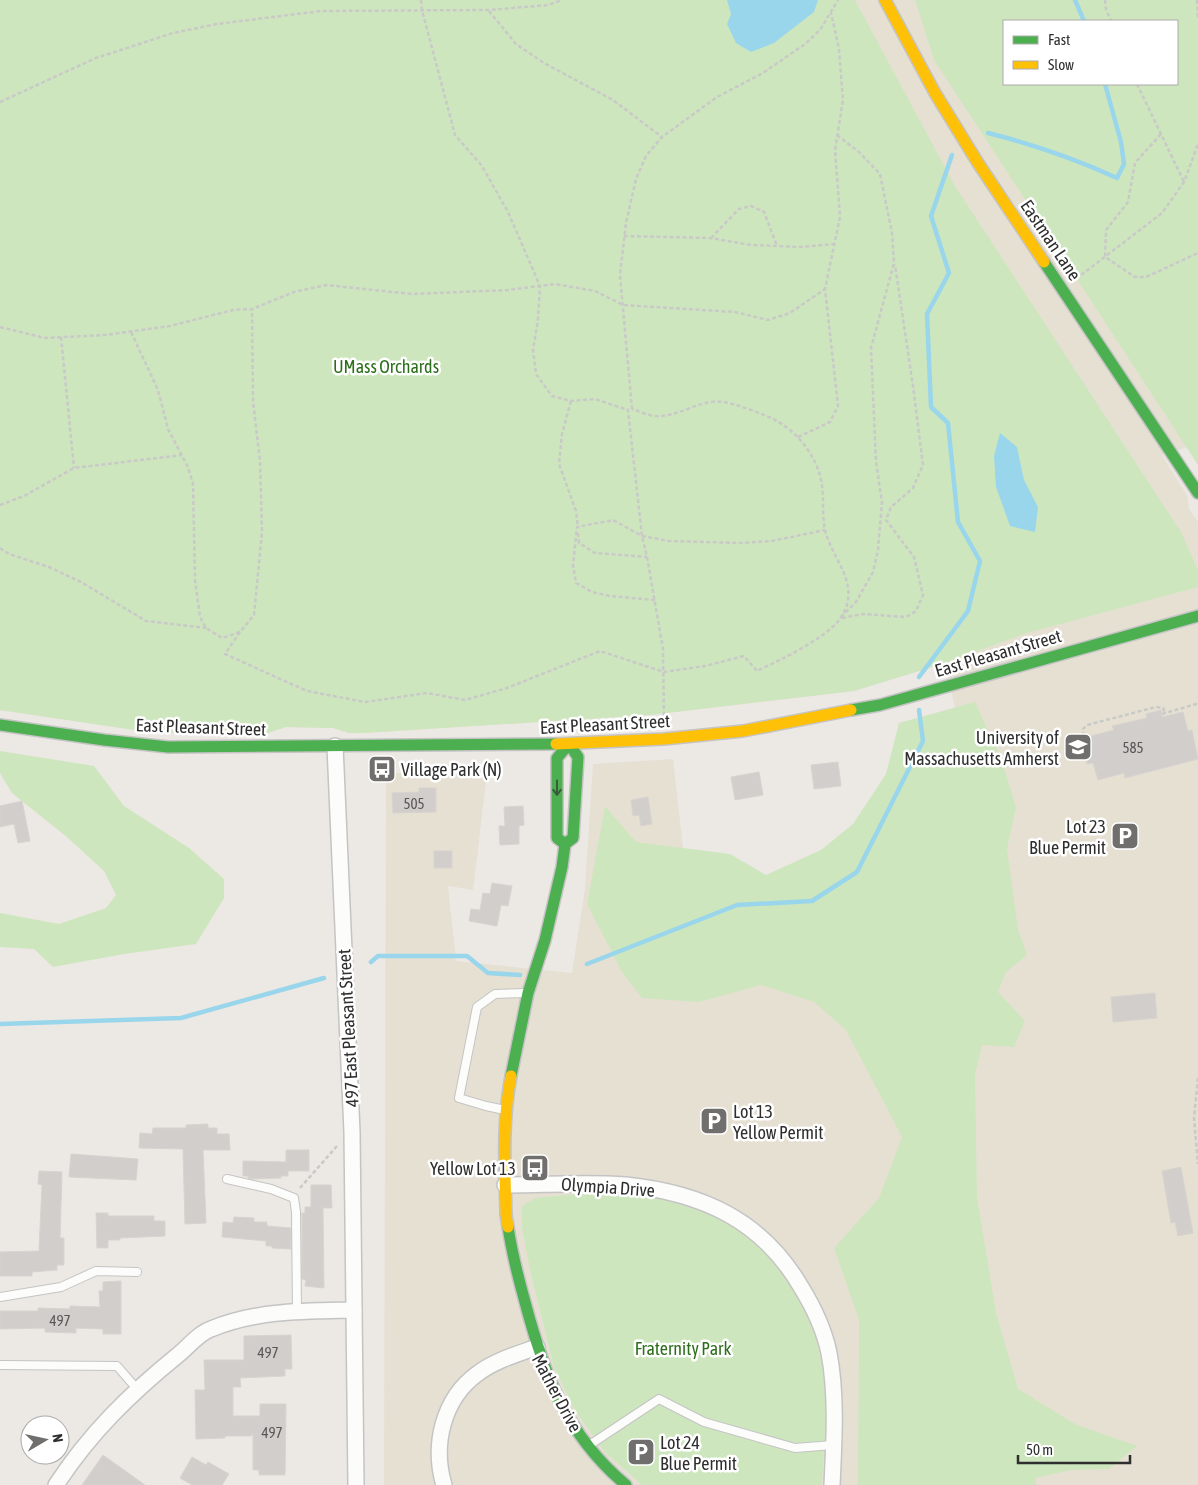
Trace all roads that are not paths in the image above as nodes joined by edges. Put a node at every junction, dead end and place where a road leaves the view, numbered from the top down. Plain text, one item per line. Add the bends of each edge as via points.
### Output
1 (885, 0) edge
2 (1198, 492) edge
3 (1198, 616) edge
4 (0, 725) edge
5 (569, 744) junction
6 (335, 746) junction
7 (565, 844) junction
8 (528, 993) junction
9 (505, 1110) junction
10 (227, 1179) dead end
11 (506, 1185) junction
12 (137, 1272) dead end
13 (0, 1297) edge
14 (354, 1310) junction
15 (298, 1311) junction
16 (537, 1347) junction
17 (0, 1366) edge
18 (137, 1389) junction
19 (833, 1445) junction
20 (587, 1446) junction
21 (56, 1485) edge
22 (356, 1485) edge
23 (445, 1485) edge
24 (626, 1485) edge
25 (832, 1485) edge

1 - 2 street, Eastman Lane via 934,93 978,163
3 - 5 street, East Pleasant Street via 880,705 743,731
4 - 6 street, East Pleasant Street via 168,747
5 - 6 street, East Pleasant Street
5 - 7 street via 578,757 573,838
5 -> 7 street via 557,758 557,838
6 - 14 street, 497 East Pleasant Street via 352,1132
7 - 8 street via 549,923
8 - 9 street
8 - 9 lane via 495,994 477,1007 460,1098
9 - 11 street
10 - 15 lane via 294,1198
11 - 16 street via 511,1249
11 - 19 street, Olympia Drive via 589,1183 665,1191 715,1207 759,1235 793,1272 822,1328 832,1378
12 - 13 lane via 96,1271 61,1287
14 - 15 street
14 - 22 street, 497 East Pleasant Street
15 - 18 street via 246,1317 208,1329
16 - 20 street, Mather Drive via 561,1406
16 - 23 street, Mather Drive via 492,1365 459,1391 442,1429 440,1472
17 - 18 lane via 117,1366
18 - 21 street via 92,1437
19 - 20 lane via 795,1448 704,1422 659,1399
19 - 25 street, Olympia Drive
20 - 24 street, Mather Drive via 609,1472

